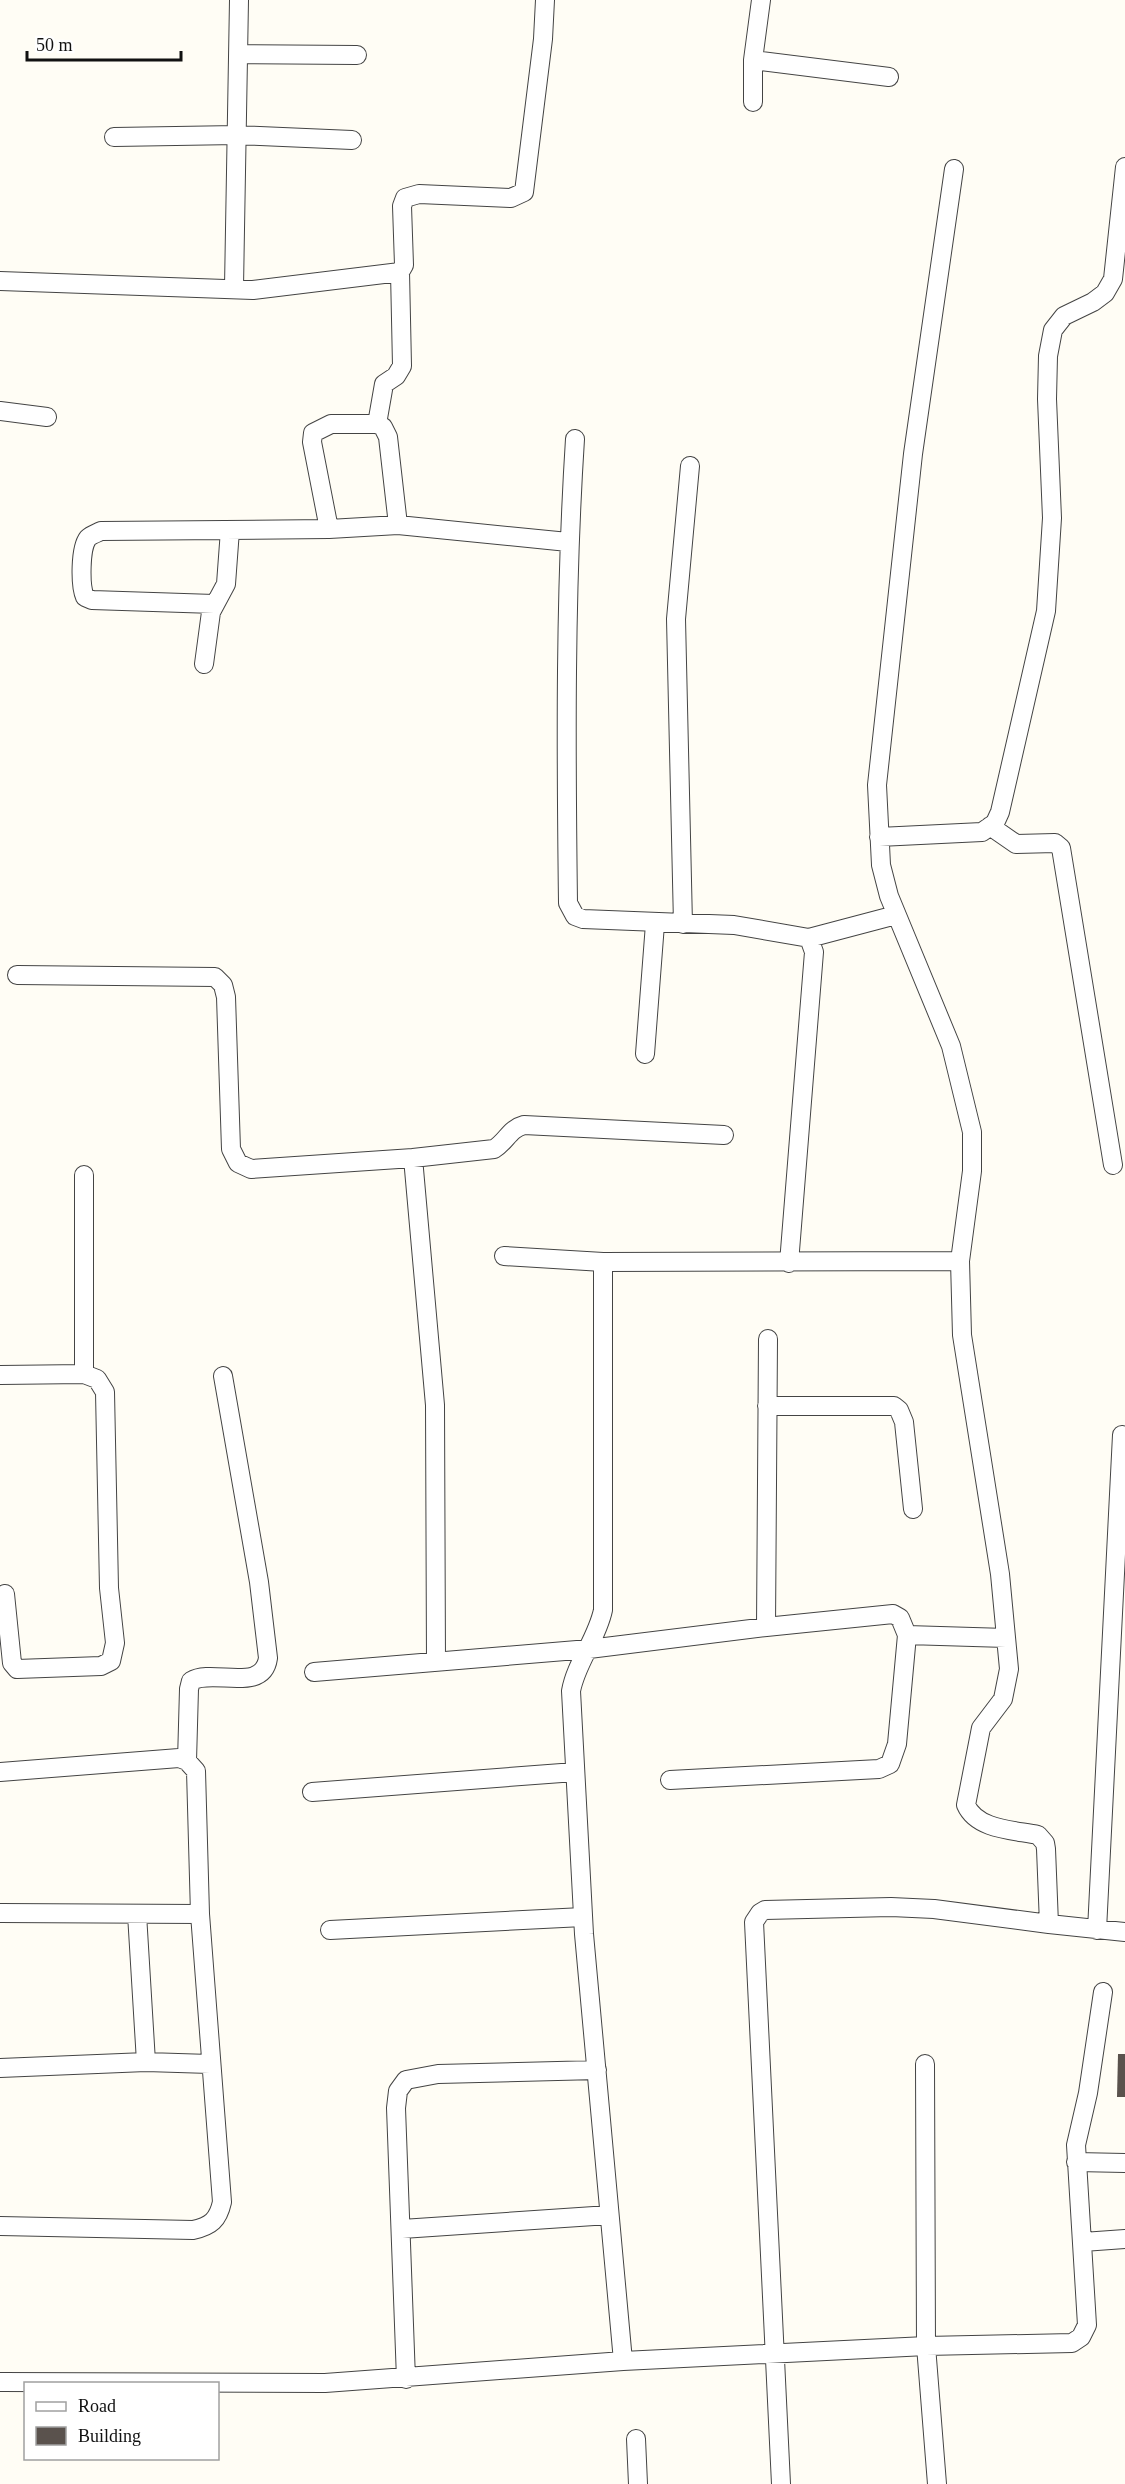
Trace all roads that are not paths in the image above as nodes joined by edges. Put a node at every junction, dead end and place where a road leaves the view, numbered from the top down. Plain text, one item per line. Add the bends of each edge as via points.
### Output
1 (239, 0) edge
2 (545, 0) edge
3 (761, 0) edge
4 (238, 54) junction
5 (357, 55) dead end
6 (753, 60) junction
7 (889, 77) dead end
8 (753, 102) dead end
9 (237, 135) junction
10 (114, 137) dead end
11 (352, 140) dead end
12 (1125, 167) edge
13 (954, 169) dead end
14 (400, 272) junction
15 (0, 281) edge
16 (234, 287) junction
17 (0, 411) edge
18 (47, 417) dead end
19 (376, 424) junction
20 (575, 439) dead end
21 (690, 466) dead end
22 (398, 525) junction
23 (328, 529) junction
24 (230, 530) junction
25 (568, 542) junction
26 (214, 604) junction
27 (204, 664) dead end
28 (990, 826) junction
29 (879, 837) junction
30 (896, 915) junction
31 (654, 924) junction
32 (682, 924) junction
33 (809, 938) junction
34 (17, 975) dead end
35 (645, 1054) dead end
36 (724, 1135) dead end
37 (413, 1158) junction
38 (1113, 1165) dead end
39 (84, 1175) dead end
40 (504, 1256) dead end
41 (960, 1261) junction
42 (603, 1262) junction
43 (789, 1263) junction
44 (768, 1339) dead end
45 (84, 1374) junction
46 (0, 1375) edge
47 (223, 1376) dead end
48 (766, 1406) junction
49 (1122, 1435) dead end
50 (913, 1509) dead end
51 (5, 1594) dead end
52 (766, 1627) junction
53 (907, 1635) junction
54 (1006, 1638) junction
55 (589, 1649) junction
56 (436, 1662) junction
57 (314, 1672) dead end
58 (187, 1761) junction
59 (0, 1772) edge
60 (575, 1772) junction
61 (670, 1780) dead end
62 (312, 1792) dead end
63 (0, 1914) edge
64 (137, 1914) junction
65 (200, 1914) junction
66 (583, 1917) junction
67 (1048, 1924) junction
68 (330, 1930) dead end
69 (1097, 1930) junction
70 (1125, 1932) edge
71 (1103, 1992) dead end
72 (146, 2062) junction
73 (210, 2064) junction
74 (925, 2064) dead end
75 (0, 2068) edge
76 (597, 2070) junction
77 (1076, 2162) junction
78 (1125, 2163) edge
79 (609, 2215) junction
80 (0, 2226) edge
81 (402, 2229) junction
82 (1125, 2239) edge
83 (1083, 2242) junction
84 (926, 2346) junction
85 (775, 2354) junction
86 (623, 2361) junction
87 (406, 2379) junction
88 (0, 2382) edge
89 (24, 2382) edge
90 (219, 2383) edge
91 (636, 2439) dead end
92 (638, 2484) edge
93 (781, 2484) edge
94 (937, 2484) edge

1 - 4 street
2 - 14 street via 524,192 511,198 419,194 405,198 404,265
3 - 6 street
4 - 5 street
4 - 9 street
6 - 7 street
6 - 8 street
9 - 10 street
9 - 11 street
9 - 16 street
12 - 28 street via 1113,279 1105,293 1064,316 1053,330 1047,388 1052,518 1046,611 1000,812
13 - 29 street via 912,466 877,785
14 - 16 street via 271,288
14 - 19 street via 402,366 384,384
15 - 16 street
17 - 18 street
19 - 22 street via 383,427 388,437
19 - 23 street via 331,424 313,433
20 - 25 street
21 - 32 street via 676,619
22 - 23 street
22 - 25 street
23 - 24 street
24 - 26 street via 226,584
24 - 26 street via 101,531 88,537 84,545 81,580 85,597
25 - 31 street via 568,903 574,916 583,919
26 - 27 street
28 - 29 street via 982,831
28 - 38 street via 1016,844 1055,843 1061,848
29 - 30 street via 881,865
30 - 33 street
30 - 41 street via 951,1046 972,1131 972,1171
31 - 32 street
31 - 35 street
32 - 33 street via 734,925
33 - 43 street via 814,952
34 - 37 street via 215,977 226,996 231,1149 238,1163 257,1168
36 - 37 street via 524,1125 513,1129 494,1149
37 - 56 street via 435,1405
39 - 45 street
40 - 42 street
41 - 43 street
41 - 54 street via 962,1335 1000,1574
42 - 43 street
42 - 55 street via 603,1610
44 - 48 street
45 - 46 street
45 - 51 street via 97,1379 107,1400 109,1588 115,1642 111,1661 101,1666 16,1669 12,1663
47 - 58 street via 268,1658 265,1669 257,1676 191,1681
48 - 50 street via 894,1406 904,1422
48 - 52 street
49 - 69 street
52 - 53 street via 893,1614 900,1618
52 - 55 street
53 - 54 street
53 - 61 street via 897,1744 890,1764 879,1769
54 - 67 street via 1009,1669 1005,1693 981,1728 966,1805 975,1819 1042,1838 1046,1849
55 - 56 street
55 - 60 street via 571,1691
56 - 57 street
58 - 59 street via 179,1758
58 - 65 street via 196,1771
60 - 62 street
60 - 66 street
63 - 64 street
64 - 65 street
64 - 72 street
65 - 73 street
66 - 68 street
66 - 76 street
67 - 69 street
67 - 85 street via 891,1907 765,1910 756,1917
69 - 70 street
71 - 77 street via 1088,2093 1078,2128
72 - 73 street
72 - 75 street
73 - 80 street via 222,2202 219,2215 206,2228
74 - 84 street
76 - 79 street
76 - 81 street via 438,2073 406,2080 398,2091 396,2108
77 - 78 street
77 - 83 street
79 - 81 street
79 - 86 street
81 - 87 street
82 - 83 street
83 - 84 street via 1087,2325 1076,2341
84 - 85 street
84 - 94 street
85 - 86 street
85 - 93 street
86 - 87 street
87 - 90 street
88 - 89 street
91 - 92 street

